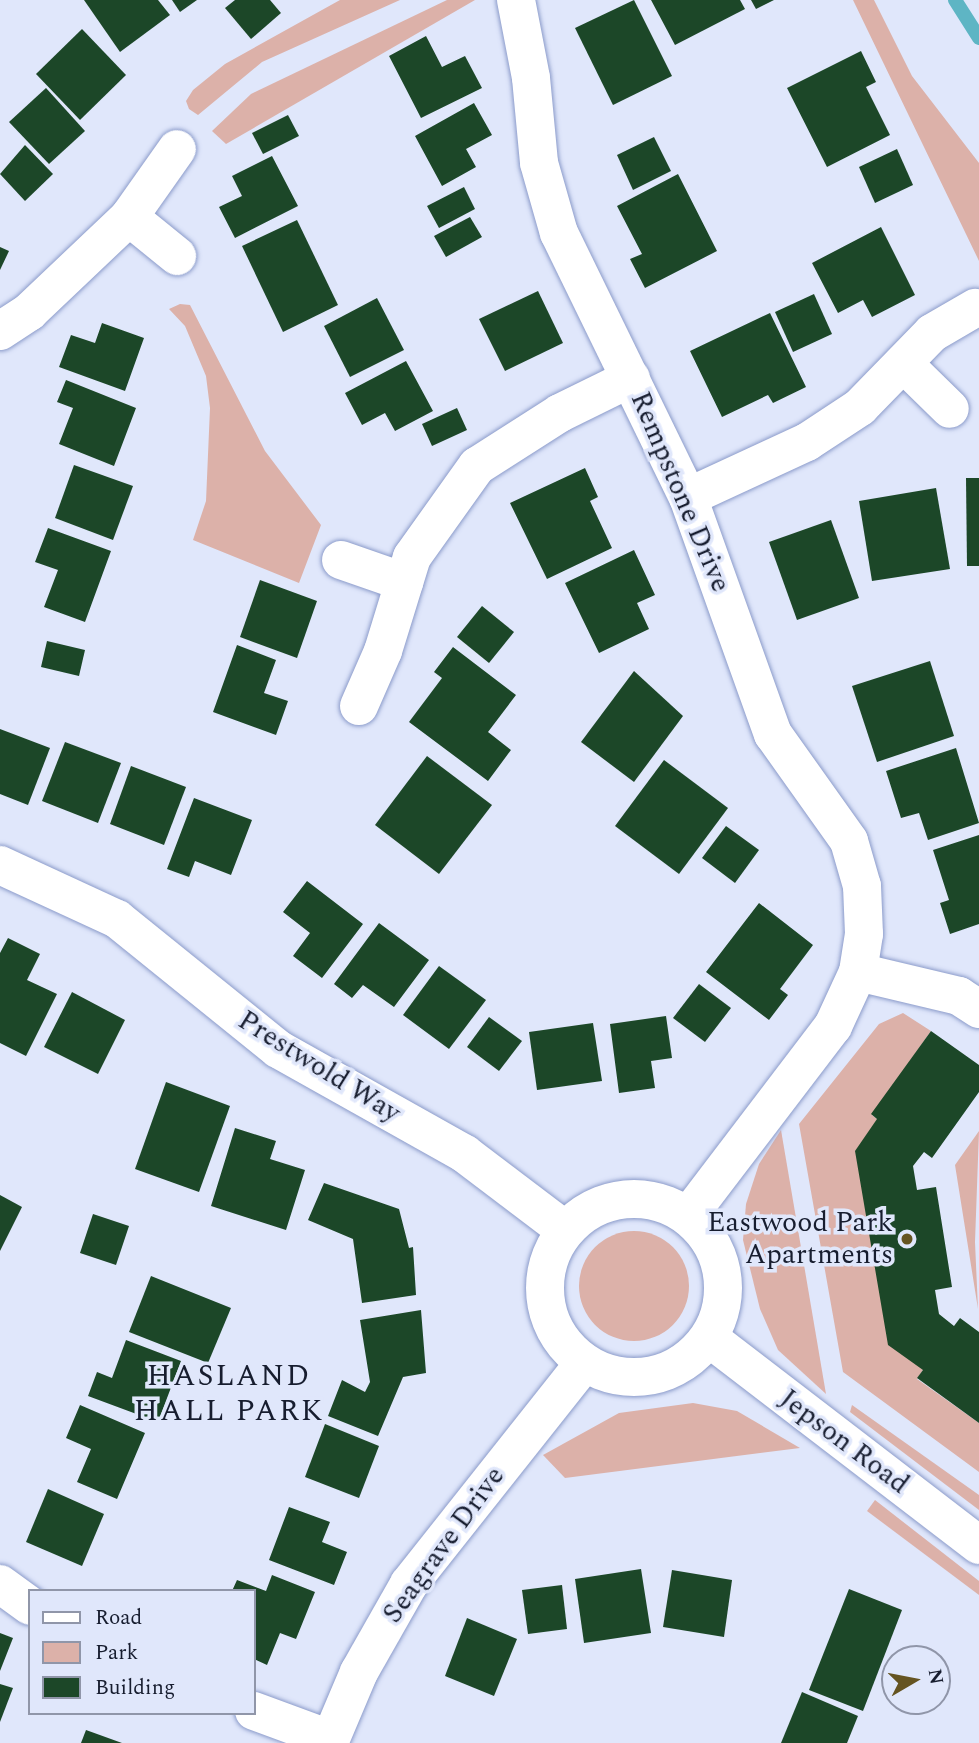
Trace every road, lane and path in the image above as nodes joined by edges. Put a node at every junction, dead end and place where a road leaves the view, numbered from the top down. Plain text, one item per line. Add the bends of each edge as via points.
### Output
1 (516, 0) edge
2 (177, 149) dead end
3 (129, 217) junction
4 (177, 256) dead end
5 (975, 308) dead end
6 (0, 331) edge
7 (904, 363) junction
8 (631, 378) junction
9 (950, 409) dead end
10 (688, 497) junction
11 (341, 560) dead end
12 (404, 582) junction
13 (359, 706) dead end
14 (0, 865) edge
15 (858, 972) junction
16 (979, 1009) edge
17 (688, 1216) junction
18 (565, 1230) junction
19 (709, 1338) junction
20 (584, 1363) junction
21 (979, 1545) edge
22 (0, 1584) edge
23 (28, 1605) edge
24 (256, 1712) edge
25 (329, 1741) edge

1 - 8 street, Rempstone Drive via 546,196 559,233
2 - 3 street
3 - 4 street
3 - 6 street via 29,312
5 - 7 street via 932,333
7 - 9 street
7 - 10 street via 860,407 807,442
8 - 10 street, Rempstone Drive
8 - 12 street via 560,413 477,466 411,557
10 - 15 street, Rempstone Drive via 773,734 849,841 862,886 864,934
11 - 12 street
12 - 13 street via 383,651
14 - 18 street, Prestwold Way via 117,919 278,1049 466,1154
15 - 16 street via 959,996
15 - 17 street, Rempstone Drive via 833,1026
17 - 18 street via 657,1201 623,1199 591,1209
17 - 19 street via 711,1241 723,1273 722,1307
18 - 20 street via 550,1256 544,1286 548,1315 562,1342
19 - 20 street via 690,1360 646,1377 609,1375
19 - 21 street, Jepson Road
20 - 25 street, Seagrave Drive via 409,1584 359,1672
22 - 23 street
24 - 25 street

